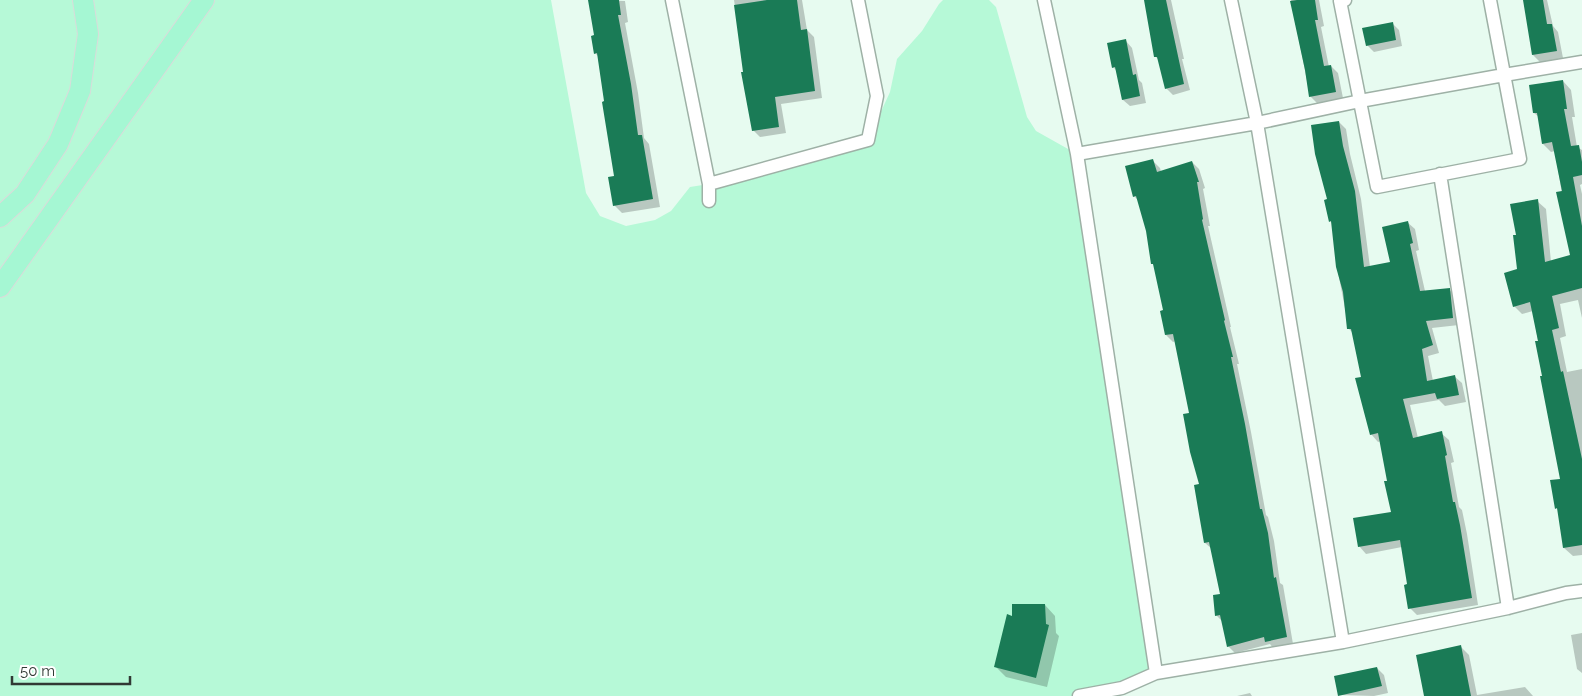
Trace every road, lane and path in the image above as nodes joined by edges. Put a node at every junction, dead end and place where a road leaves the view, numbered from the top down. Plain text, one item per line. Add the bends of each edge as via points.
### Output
1 (83, 0) edge
2 (204, 0) edge
3 (672, 0) edge
4 (858, 0) edge
5 (1044, 0) edge
6 (1231, 0) edge
7 (1345, 0) edge
8 (1490, 0) edge
9 (1582, 62) edge
10 (1504, 74) junction
11 (1360, 101) junction
12 (1257, 123) junction
13 (1077, 154) junction
14 (1440, 174) junction
15 (709, 184) junction
16 (709, 201) dead end
17 (0, 217) edge
18 (0, 286) edge
19 (1582, 591) edge
20 (1508, 608) junction
21 (1343, 642) junction
22 (1156, 673) junction
23 (1079, 696) edge

1 - 17 main road via 88,34 80,91 58,144 25,194
2 - 18 main road
3 - 15 street
4 - 15 street via 876,96 868,140
5 - 13 street
6 - 12 street
7 - 11 street via 1340,1
8 - 10 street
9 - 10 street
10 - 11 street
10 - 14 street via 1520,159
11 - 12 street
11 - 14 street via 1376,187
12 - 13 street
12 - 21 street
13 - 22 street
14 - 20 street
15 - 16 street
19 - 20 street
20 - 21 street
21 - 22 street
22 - 23 street via 1122,688

